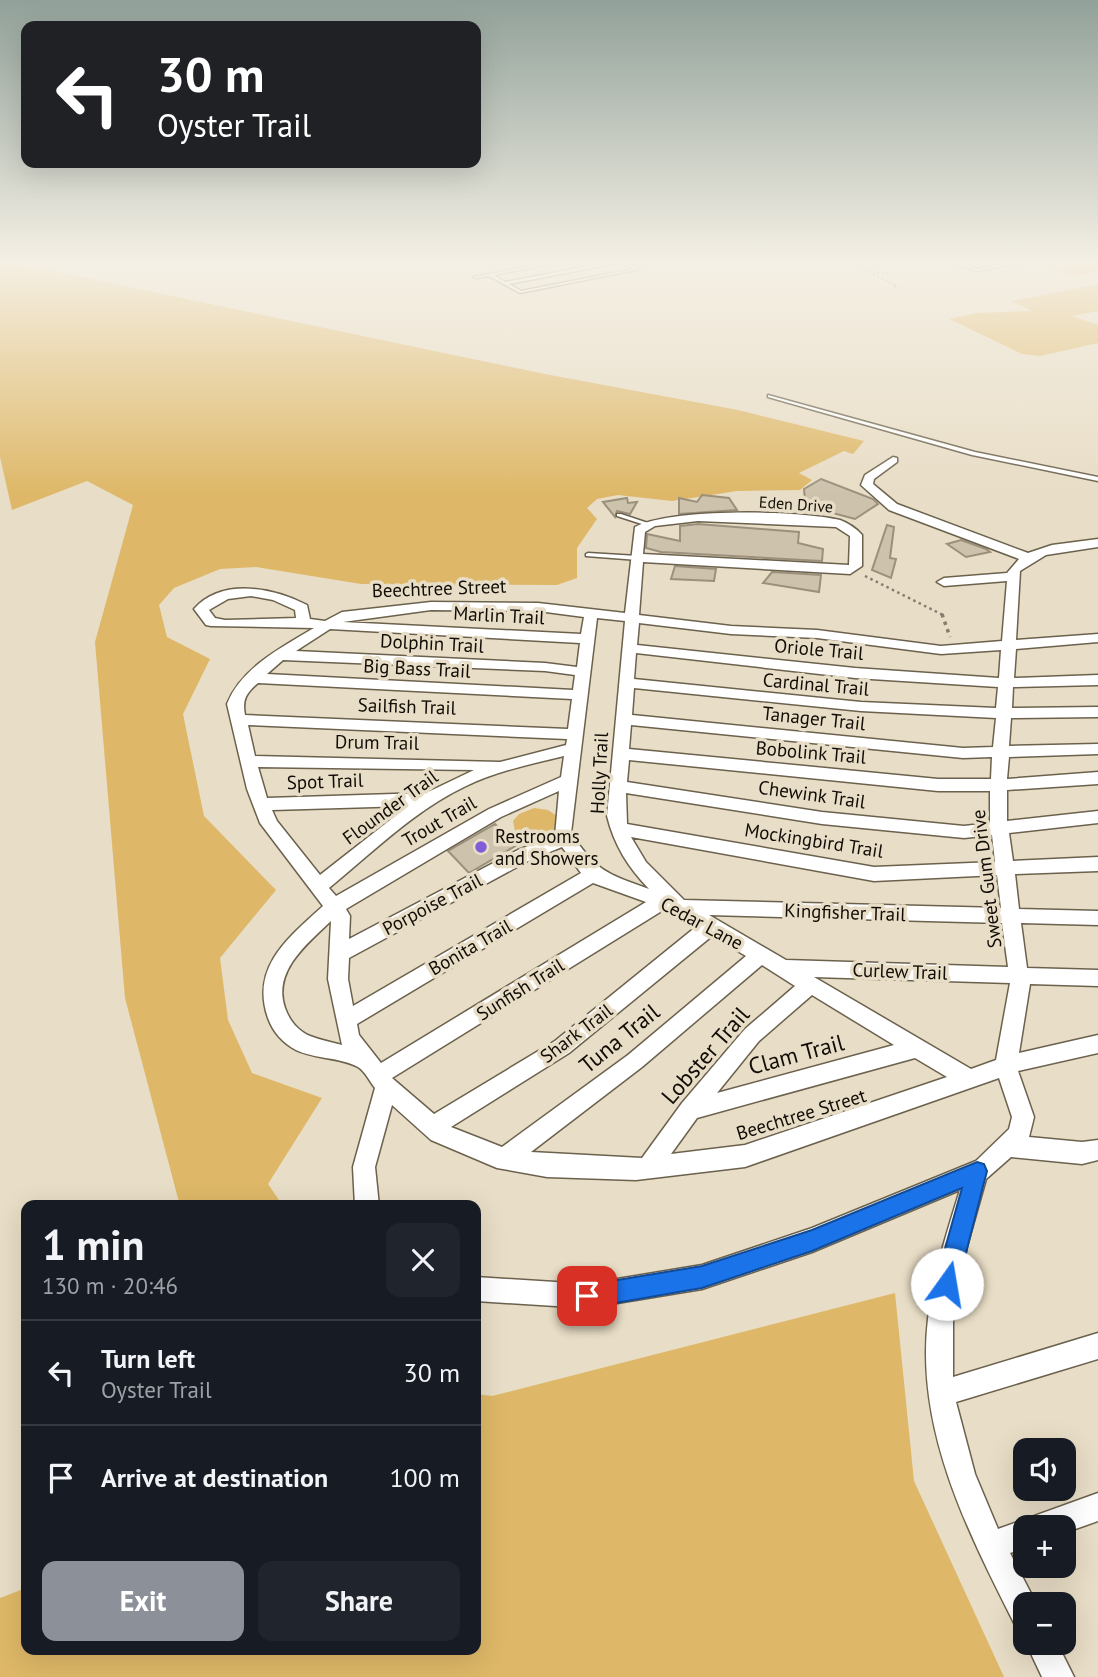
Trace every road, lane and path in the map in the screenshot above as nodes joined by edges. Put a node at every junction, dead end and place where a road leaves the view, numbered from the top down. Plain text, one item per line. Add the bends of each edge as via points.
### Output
1 (770, 396) dead end
2 (892, 460) dead end
3 (1098, 479) edge
4 (619, 514) dead end
5 (645, 523) junction
6 (1093, 546) edge
7 (588, 555) dead end
8 (1026, 557) junction
9 (638, 558) junction
10 (850, 570) junction
11 (1014, 576) junction
12 (944, 582) dead end
13 (591, 613) junction
14 (630, 618) junction
15 (303, 620) junction
16 (325, 625) junction
17 (947, 625) dead end
18 (1098, 638) edge
19 (588, 639) junction
20 (1009, 645) junction
21 (628, 648) junction
22 (279, 655) junction
23 (583, 672) junction
24 (253, 678) junction
25 (1098, 680) edge
26 (626, 683) junction
27 (1006, 683) junction
28 (580, 695) junction
29 (1098, 712) edge
30 (1004, 716) junction
31 (623, 719) junction
32 (238, 720) junction
33 (574, 742) junction
34 (1098, 749) edge
35 (1001, 752) junction
36 (621, 754) junction
37 (248, 761) junction
38 (504, 765) junction
39 (1098, 778) edge
40 (569, 780) junction
41 (998, 785) junction
42 (618, 786) junction
43 (433, 799) junction
44 (261, 804) junction
45 (1098, 817) edge
46 (1000, 827) junction
47 (618, 829) junction
48 (565, 839) junction
49 (1098, 864) edge
50 (1005, 869) junction
51 (594, 874) junction
52 (318, 887) junction
53 (671, 904) junction
54 (335, 906) junction
55 (1011, 916) junction
56 (1098, 918) edge
57 (711, 926) junction
58 (339, 954) junction
59 (761, 955) junction
60 (782, 968) junction
61 (1018, 975) junction
62 (1098, 978) edge
63 (810, 985) junction
64 (346, 1020) junction
65 (1098, 1044) edge
66 (917, 1048) junction
67 (1006, 1066) junction
68 (376, 1074) junction
69 (969, 1079) junction
70 (690, 1110) junction
71 (432, 1127) junction
72 (1009, 1146) junction
73 (1098, 1150) edge
74 (506, 1158) junction
75 (648, 1168) junction
76 (977, 1171) junction
77 (367, 1200) edge
78 (481, 1289) edge
79 (1098, 1346) edge
80 (940, 1394) junction
81 (1098, 1507) edge
82 (1076, 1515) edge
83 (1013, 1538) edge
84 (990, 1546) junction
85 (1014, 1592) edge
86 (1047, 1655) edge
87 (1058, 1677) edge

1 - 3 lane via 974,454
2 - 8 street via 869,477 867,485 893,507
4 - 5 lane
5 - 9 street via 639,530
5 - 10 street, Eden Drive via 720,518 839,524 856,535 855,566
6 - 8 street
7 - 9 lane
8 - 11 street
9 - 10 street
9 - 14 street
10 - 17 path via 926,603 945,617
11 - 12 street
11 - 20 street, Sweet Gum Drive
13 - 14 street, Beechtree Street
13 - 16 street, Beechtree Street via 538,607 431,606 365,611
13 - 19 street
14 - 20 street, Beechtree Street via 941,650
14 - 21 street, Holly Trail
15 - 15 street via 229,626 211,622 201,609 223,595 251,593 290,600 302,608
15 - 16 street, Marlin Trail
16 - 19 street, Marlin Trail
16 - 22 street, Beechtree Street
18 - 20 street, Beechtree Street
19 - 23 street
20 - 27 street, Sweet Gum Drive
21 - 26 street, Holly Trail
21 - 27 street, Oriole Trail via 855,673
22 - 23 street, Dolphin Trail
22 - 24 street, Beechtree Street
23 - 28 street
24 - 28 street, Big Bass Trail
24 - 32 street, Beechtree Street via 235,704
25 - 27 street, Oriole Trail
26 - 30 street, Cardinal Trail via 828,706
26 - 31 street, Holly Trail
27 - 30 street, Sweet Gum Drive
28 - 33 street
29 - 30 street, Cardinal Trail
30 - 35 street, Sweet Gum Drive
31 - 35 street, Tanager Trail via 963,753
31 - 36 street, Holly Trail
32 - 33 street, Sailfish Trail
32 - 37 street, Beechtree Street
33 - 38 street, Flounder Trail
33 - 40 street
34 - 35 street, Tanager Trail
35 - 41 street, Sweet Gum Drive
36 - 41 street, Bobolink Trail via 938,785
36 - 42 street, Holly Trail
37 - 38 street, Drum Trail
37 - 44 street, Beechtree Street
38 - 43 street, Flounder Trail
39 - 41 street, Bobolink Trail
40 - 48 street
40 - 54 street, Trout Trail via 495,813
41 - 46 street, Sweet Gum Drive
42 - 46 street, Chewink Trail via 894,826 964,832
42 - 47 street, Holly Trail
43 - 44 street, Spot Trail
43 - 52 street, Flounder Trail
44 - 52 street, Beechtree Street via 269,823
45 - 46 street, Chewink Trail
46 - 50 street, Sweet Gum Drive
47 - 50 street, Mockingbird Trail via 874,874
47 - 53 street, Holly Trail via 635,864
48 - 51 street, Cedar Lane
48 - 58 street, Porpoise Trail via 513,861
49 - 50 street, Mockingbird Trail
50 - 55 street, Sweet Gum Drive
51 - 53 street, Cedar Lane
51 - 64 street, Bonita Trail
52 - 54 street, Beechtree Street
53 - 55 street, Kingfisher Trail
53 - 57 street, Cedar Lane
53 - 68 street, Sunfish Trail
54 - 58 street, Beechtree Street via 341,916
54 - 68 street, Trout Trail via 296,942 279,965 273,1004 281,1026 302,1043
55 - 56 street, Kingfisher Trail
55 - 61 street, Sweet Gum Drive
57 - 59 street, Cedar Lane
57 - 71 street, Shark Trail via 562,1046
58 - 64 street, Beechtree Street via 338,979
59 - 60 street, Cedar Lane
59 - 74 street, Tuna Trail via 635,1061
60 - 61 street, Curlew Trail
60 - 63 street, Cedar Lane
61 - 62 street, Curlew Trail
61 - 67 street, Sweet Gum Drive via 1017,1010
63 - 66 street, Cedar Lane
63 - 70 street, Lobster Trail via 752,1035
64 - 68 street, Beechtree Street via 349,1038
65 - 67 street, Beechtree Street
66 - 69 street, Cedar Lane
66 - 70 street, Clam Trail
67 - 69 street, Beechtree Street
67 - 72 street via 1023,1116 1019,1134
68 - 71 street, Beechtree Street
68 - 77 street via 364,1167
69 - 75 street, Beechtree Street via 745,1156
70 - 75 street, Lobster Trail
71 - 74 street, Beechtree Street
72 - 73 street via 1082,1153
72 - 76 street
74 - 75 street, Beechtree Street via 547,1166
76 - 78 street via 812,1240 702,1277 587,1296
76 - 80 street via 939,1323
79 - 80 street
80 - 84 street via 963,1484
81 - 82 street
83 - 84 street
84 - 85 street
86 - 87 street

